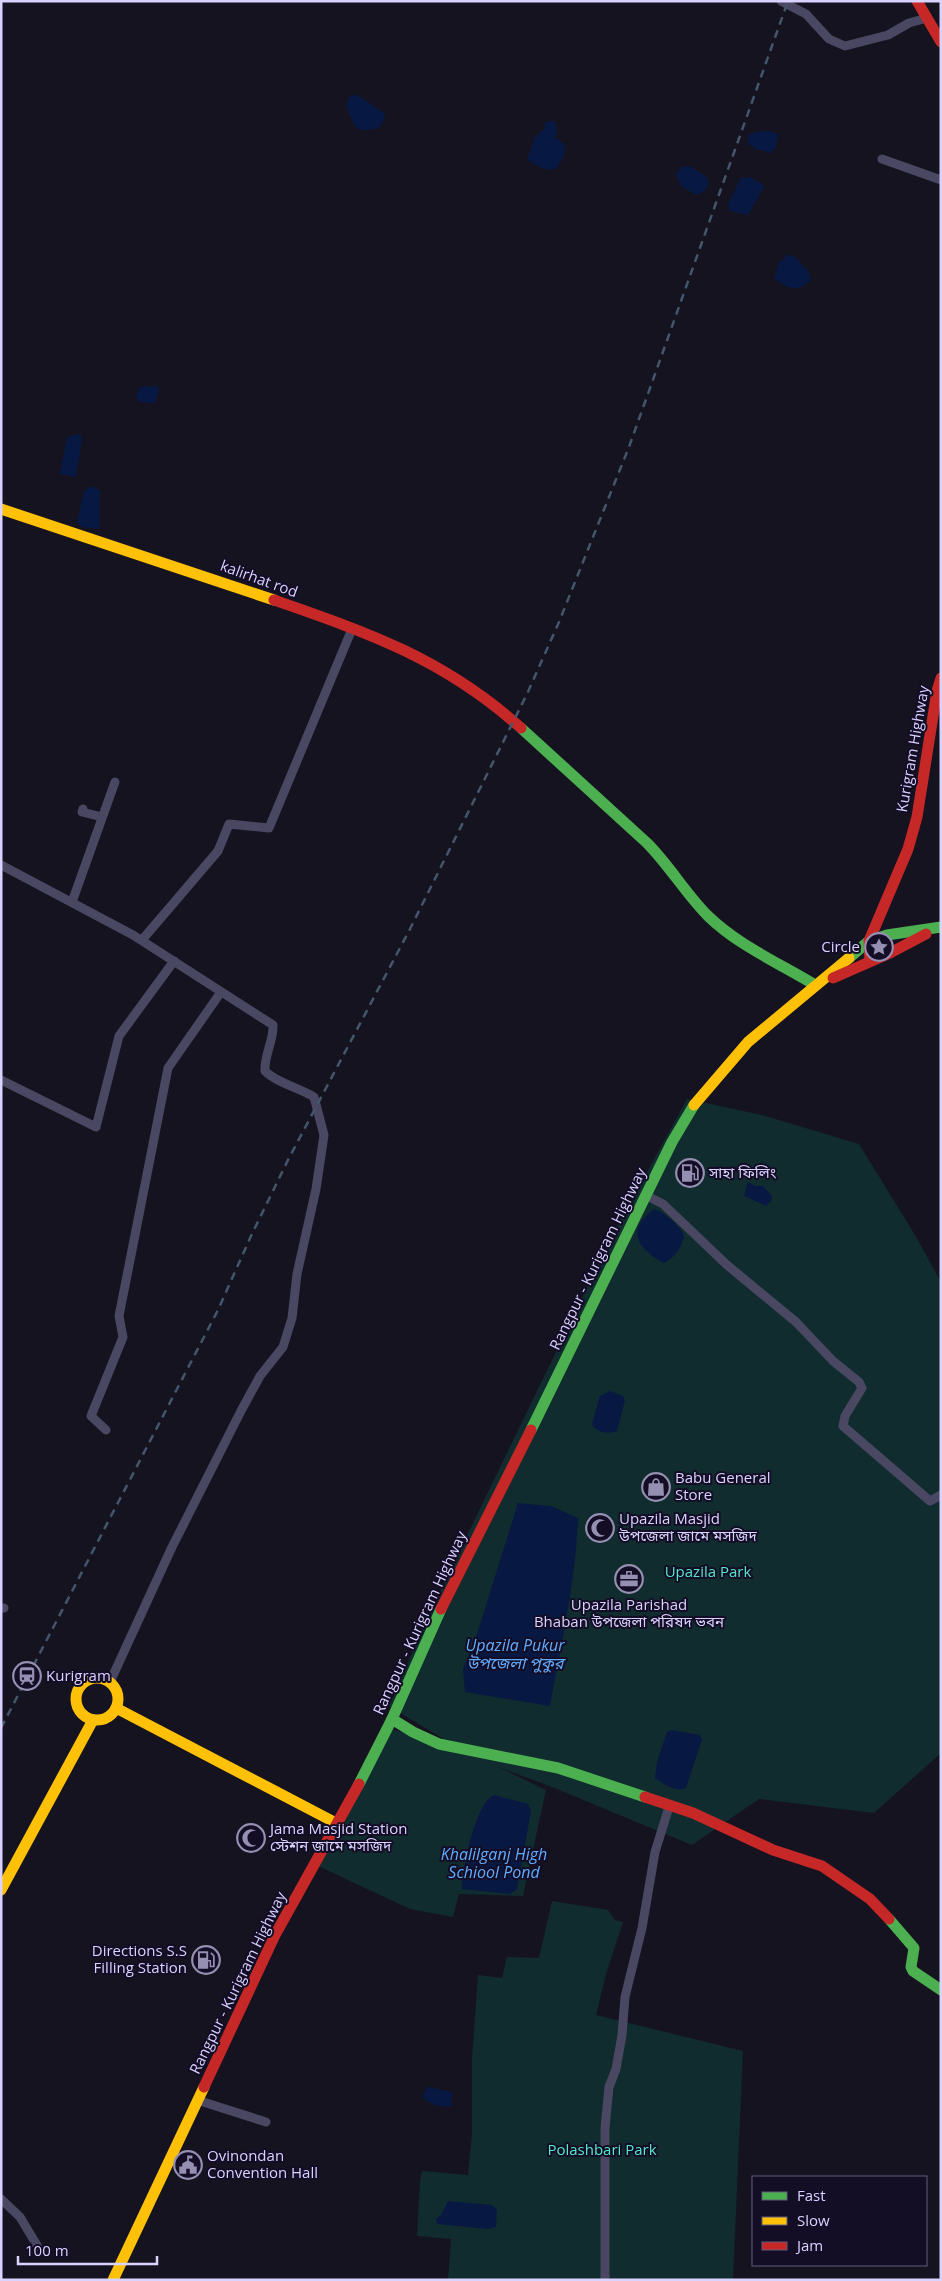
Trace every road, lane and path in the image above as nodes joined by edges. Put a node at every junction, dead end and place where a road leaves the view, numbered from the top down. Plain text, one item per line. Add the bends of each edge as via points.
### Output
1 (781, 1) edge
2 (917, 1) edge
3 (927, 18) junction
4 (941, 42) edge
5 (882, 159) dead end
6 (941, 180) edge
7 (1, 509) edge
8 (352, 629) junction
9 (941, 678) edge
10 (115, 782) dead end
11 (83, 809) dead end
12 (102, 818) junction
13 (1, 864) edge
14 (72, 902) junction
15 (882, 908) junction
16 (940, 927) edge
17 (887, 935) junction
18 (142, 940) junction
19 (869, 941) junction
20 (890, 953) junction
21 (174, 961) junction
22 (870, 961) junction
23 (815, 985) junction
24 (221, 992) junction
25 (1, 1080) edge
26 (645, 1195) junction
27 (106, 1430) dead end
28 (941, 1495) edge
29 (110, 1682) junction
30 (116, 1708) junction
31 (392, 1719) junction
32 (92, 1720) junction
33 (669, 1807) junction
34 (338, 1824) junction
35 (1, 1890) edge
36 (941, 1990) edge
37 (198, 2100) junction
38 (266, 2122) dead end
39 (1, 2199) edge
40 (38, 2247) dead end
41 (113, 2280) edge
42 (605, 2280) edge

1 - 3 street via 806,14 829,39 845,46 888,35 909,22
2 - 3 main road
3 - 4 main road
5 - 6 street
7 - 8 main road, kalirhat rod via 176,565
8 - 18 street via 269,828 229,824 218,851
8 - 23 main road, kalirhat rod via 430,662 468,685 658,855 701,910 744,944
9 - 15 main road, Kurigram Highway via 917,817 908,849
10 - 12 street
11 - 12 street via 82,812
12 - 14 street
13 - 14 street
14 - 18 street
15 - 17 main road
15 - 19 main road, Kurigram Highway
16 - 17 main road
16 - 20 main road
17 - 19 main road
17 - 20 main road
18 - 21 street
19 - 22 main road, Kurigram Highway
19 - 23 main road, Rangpur - Kurigram Highway
20 - 22 main road
21 - 24 street
21 - 25 street via 119,1036 96,1127
22 - 23 main road
23 - 26 main road, Rangpur - Kurigram Highway via 748,1042 721,1072 689,1113
24 - 27 street via 168,1068 120,1316 123,1337 91,1416
24 - 29 street via 273,1025 265,1071 314,1097 324,1135 316,1189 297,1274 292,1318 283,1347 260,1376 242,1409 172,1547
26 - 28 street via 668,1209 859,1382 862,1388 845,1416 843,1426 846,1430 930,1501
26 - 31 main road, Rangpur - Kurigram Highway via 437,1616
29 - 30 main road via 118,1694
29 - 32 main road via 97,1677 79,1686 75,1700 77,1707
30 - 32 main road via 106,1718
30 - 34 main road
31 - 33 main road via 439,1744 558,1768
31 - 34 main road, Rangpur - Kurigram Highway
32 - 35 main road
33 - 36 main road via 822,1866 841,1878 870,1899 908,1938 914,1948 913,1971
33 - 42 street via 655,1852 642,1928 625,1996 616,2069 609,2087
34 - 37 main road, Rangpur - Kurigram Highway via 275,1935
37 - 38 street
37 - 41 main road, Rangpur - Kurigram Highway
39 - 40 street via 20,2217

